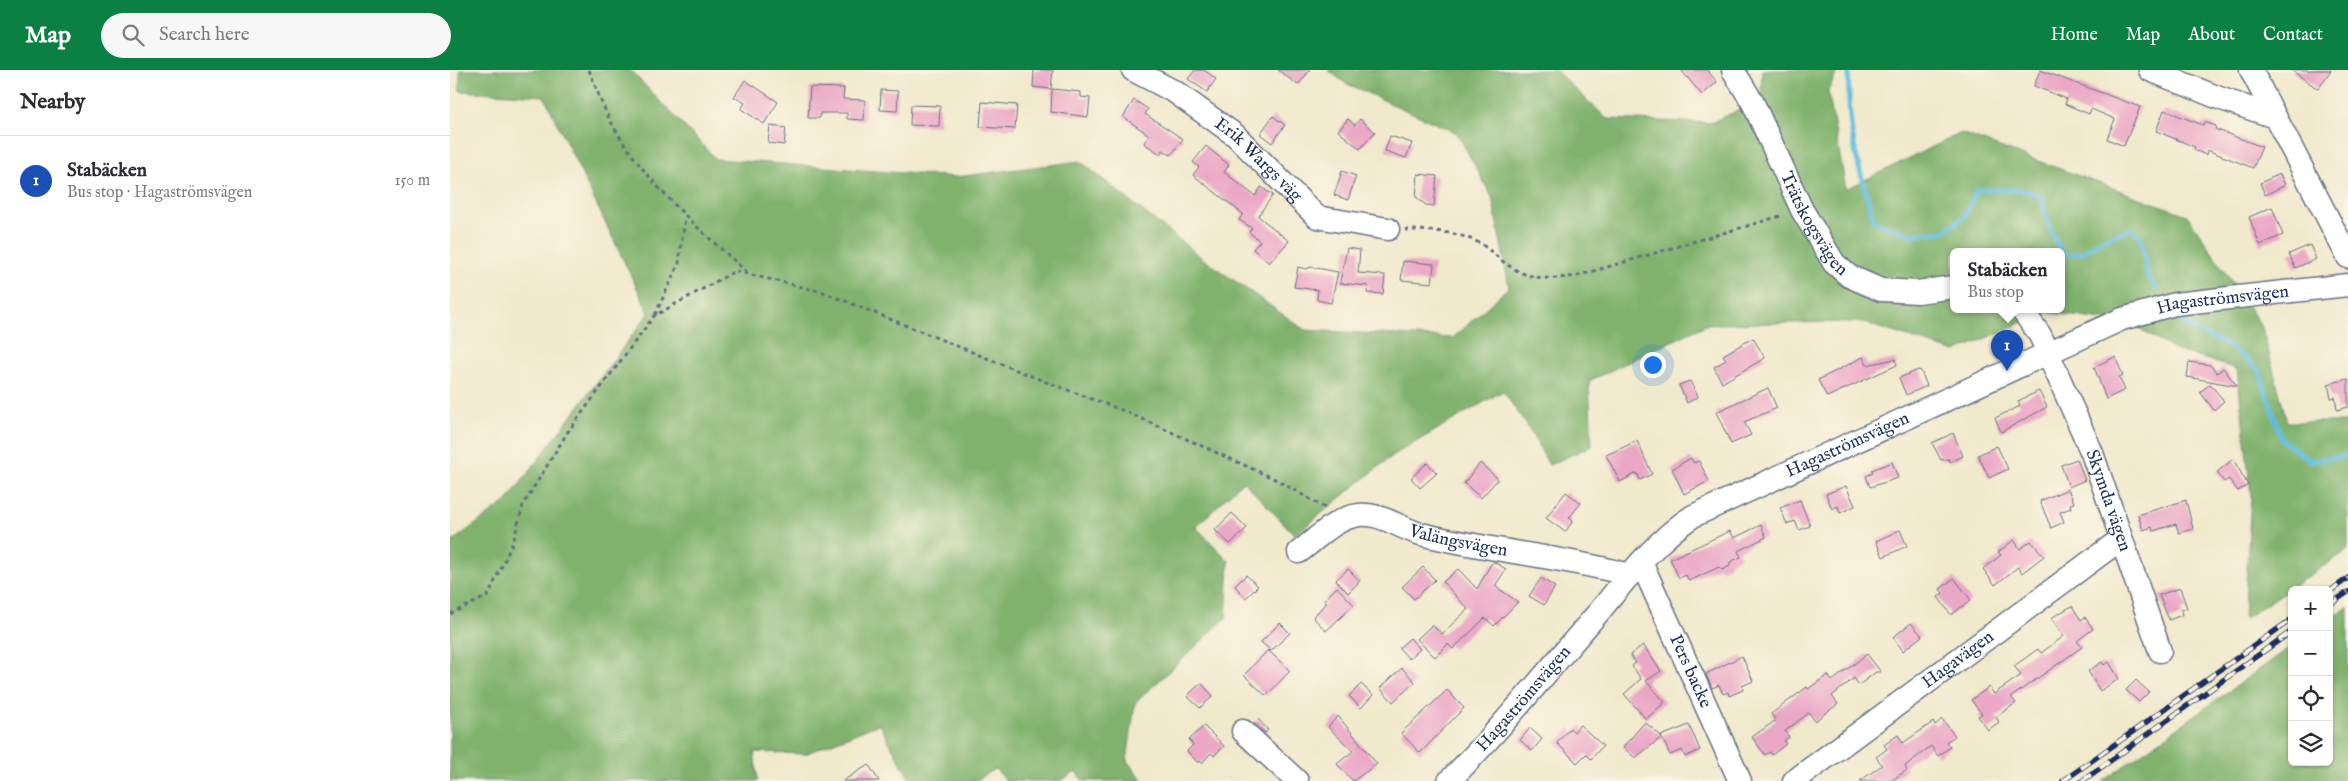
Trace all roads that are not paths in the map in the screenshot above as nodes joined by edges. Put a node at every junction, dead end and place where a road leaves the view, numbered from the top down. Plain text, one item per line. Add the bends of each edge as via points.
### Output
1 (1134, 70) edge
2 (1734, 70) edge
3 (2150, 70) edge
4 (2251, 70) edge
5 (2275, 117) junction
6 (1388, 229) road end
7 (2348, 257) edge
8 (2348, 285) edge
9 (1950, 287) edge
10 (2024, 313) edge
11 (2046, 354) junction
12 (2121, 539) junction
13 (1299, 552) dead end
14 (1636, 569) junction
15 (2160, 651) dead end
16 (1243, 731) dead end
17 (1297, 781) edge
18 (1449, 781) edge
19 (1740, 781) edge
20 (1794, 781) edge

1 - 6 street, Erik Wargs väg via 1175,92 1235,135 1317,217
2 - 9 street, Trätskogsvägen via 1753,103 1802,210 1834,263 1848,276 1880,290 1901,293
3 - 5 street
4 - 5 street
5 - 7 street
8 - 11 street, Hagaströmsvägen via 2175,304 2122,319
10 - 11 street via 2040,335
11 - 12 street, Skymda vägen via 2092,453
11 - 14 street, Hagaströmsvägen via 1693,516 1672,530
12 - 15 street, Skymda vägen
12 - 20 street, Hagavägen
13 - 14 street, Valängsvägen via 1342,518 1362,514 1419,534
14 - 18 street, Hagaströmsvägen
14 - 19 street, Pers backe
16 - 17 street

